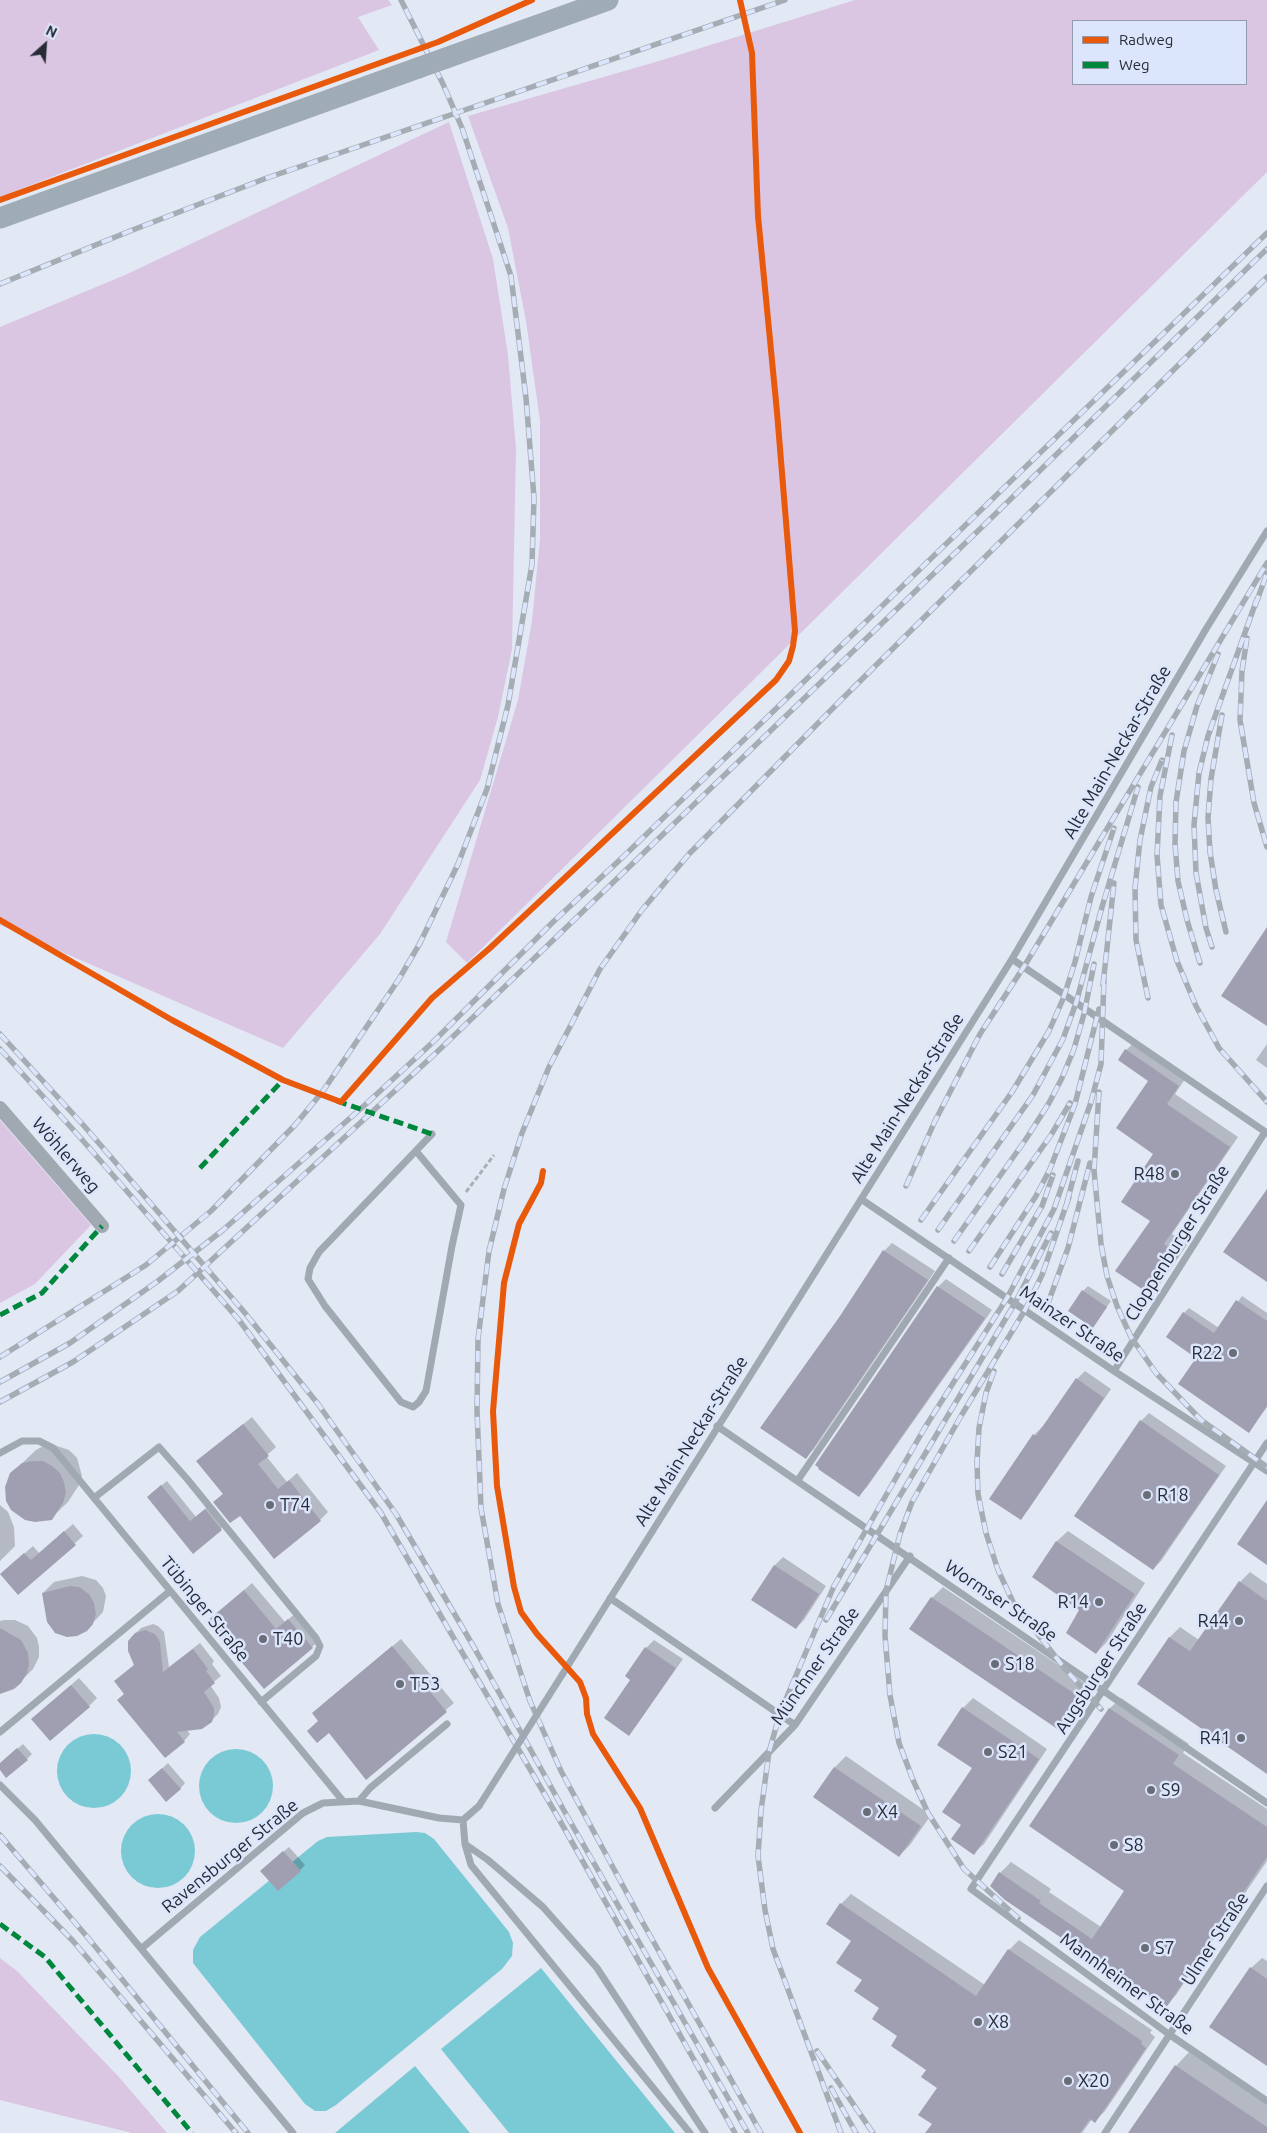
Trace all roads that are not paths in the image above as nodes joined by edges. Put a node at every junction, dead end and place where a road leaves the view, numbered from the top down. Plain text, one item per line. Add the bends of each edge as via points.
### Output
1 (608, 0) edge
2 (0, 218) edge
3 (1267, 531) edge
4 (1012, 960) junction
5 (0, 1108) edge
6 (1266, 1132) edge
7 (432, 1134) dead end
8 (416, 1152) junction
9 (861, 1199) junction
10 (102, 1226) dead end
11 (948, 1258) junction
12 (1114, 1371) junction
13 (718, 1426) junction
14 (1267, 1443) edge
15 (0, 1453) edge
16 (1254, 1462) junction
17 (1267, 1471) edge
18 (798, 1480) junction
19 (94, 1498) junction
20 (910, 1556) junction
21 (170, 1591) junction
22 (610, 1598) junction
23 (1105, 1690) junction
24 (261, 1702) junction
25 (447, 1724) dead end
26 (795, 1725) junction
27 (0, 1732) edge
28 (0, 1784) edge
29 (359, 1800) junction
30 (343, 1801) junction
31 (1267, 1803) edge
32 (715, 1808) dead end
33 (462, 1820) junction
34 (465, 1844) junction
35 (1267, 1886) edge
36 (972, 1889) joint
37 (142, 1948) junction
38 (1170, 2035) junction
39 (1267, 2101) edge
40 (293, 2133) edge
41 (690, 2133) edge
42 (705, 2133) edge
43 (1105, 2133) edge

1 - 2 main road, bridge
3 - 4 lane, Alte Main-Neckar-Straße
4 - 6 lane
4 - 9 lane, Alte Main-Neckar-Straße
5 - 10 street, Wöhlerweg
6 - 12 lane, Cloppenburger Straße
7 - 8 lane
8 - 8 lane via 319,1252 308,1279 325,1306 401,1402 413,1407 426,1391 462,1205
9 - 11 lane, Mainzer Straße
9 - 13 lane, Alte Main-Neckar-Straße
11 - 12 lane, Mainzer Straße
11 - 18 lane
12 - 16 lane, Mainzer Straße
13 - 18 lane, Wormser Straße
13 - 22 lane, Alte Main-Neckar-Straße
14 - 16 lane, Augsburger Straße
15 - 19 lane, Tübinger Straße via 22,1442 39,1441 53,1448
16 - 17 lane, Mainzer Straße
16 - 23 lane, Augsburger Straße
18 - 20 lane, Wormser Straße
19 - 21 lane, Tübinger Straße
19 - 24 lane via 159,1447 188,1480 320,1646 316,1656
20 - 23 lane, Wormser Straße
20 - 26 lane, Münchner Straße
21 - 24 lane, Tübinger Straße
21 - 27 lane
22 - 26 lane
22 - 33 lane, Alte Main-Neckar-Straße, bridge via 479,1806
23 - 31 lane, Wormser Straße
23 - 36 lane, Augsburger Straße
24 - 30 lane, Tübinger Straße
25 - 29 lane
26 - 32 lane, Münchner Straße
28 - 37 lane via 35,1820
29 - 30 lane, Ravensburger Straße
29 - 33 lane, Ravensburger Straße
30 - 37 lane, Ravensburger Straße via 323,1803 304,1812
33 - 34 lane
34 - 41 lane via 471,1865 483,1881
34 - 42 lane via 543,1907 597,1968
35 - 38 lane, Ulmer Straße
36 - 38 lane, Mannheimer Straße
37 - 40 lane
38 - 39 lane, Mannheimer Straße
38 - 43 lane, Ulmer Straße

